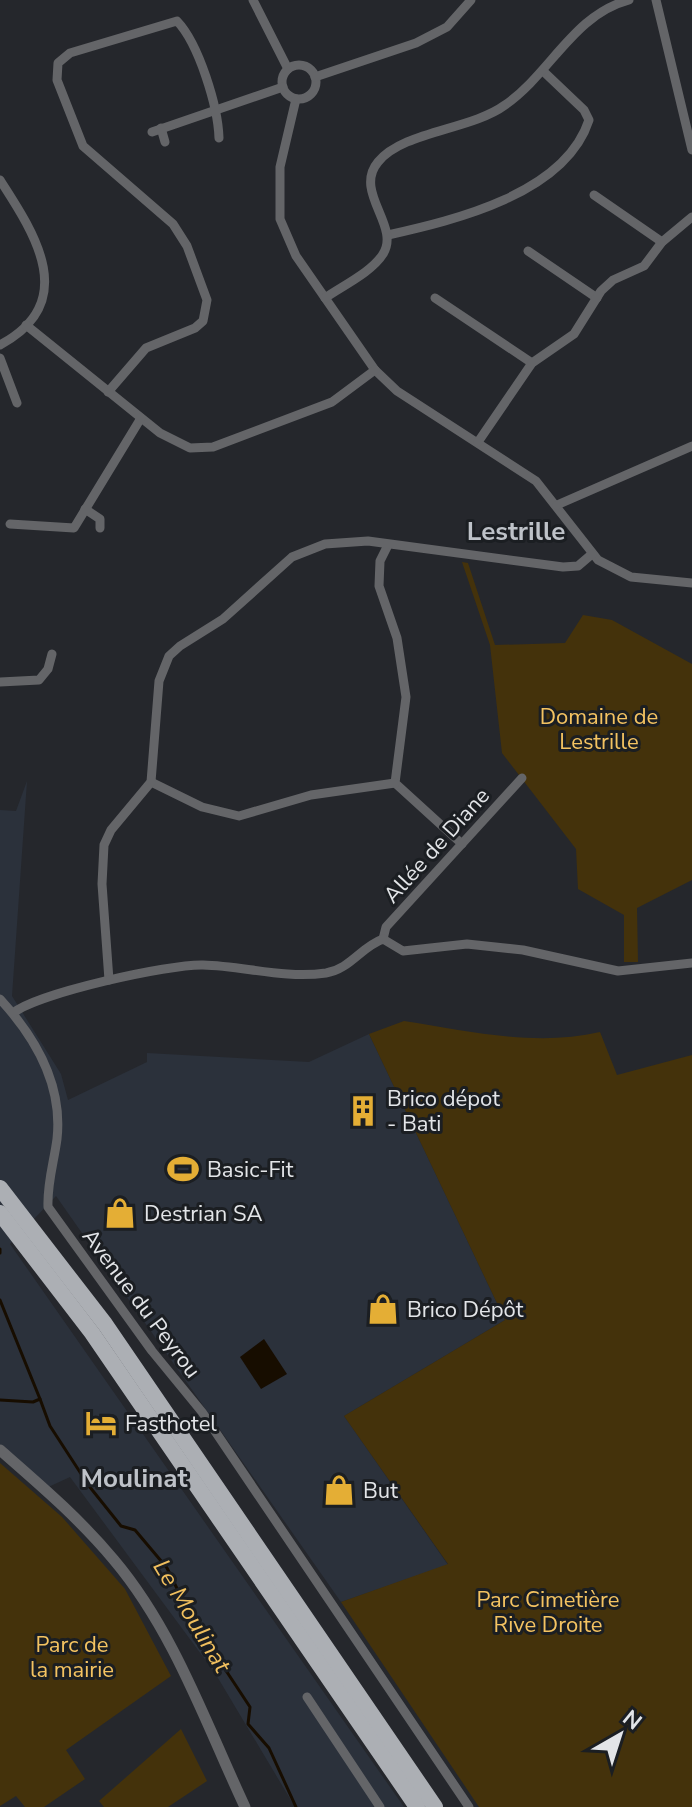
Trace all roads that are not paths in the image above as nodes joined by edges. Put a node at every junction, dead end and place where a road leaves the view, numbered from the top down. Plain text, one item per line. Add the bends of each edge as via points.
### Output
1 (253, 0) edge
2 (471, 0) edge
3 (629, 0) edge
4 (656, 0) edge
5 (288, 69) junction
6 (543, 71) junction
7 (315, 77) junction
8 (283, 87) junction
9 (296, 99) junction
10 (216, 109) junction
11 (219, 138) dead end
12 (165, 142) dead end
13 (692, 150) edge
14 (0, 180) edge
15 (594, 195) dead end
16 (692, 217) edge
17 (388, 235) junction
18 (662, 242) junction
19 (528, 251) dead end
20 (325, 298) junction
21 (435, 298) dead end
22 (597, 298) junction
23 (26, 325) junction
24 (0, 345) edge
25 (0, 358) edge
26 (532, 363) junction
27 (375, 370) junction
28 (108, 392) junction
29 (17, 403) dead end
30 (141, 418) junction
31 (478, 442) junction
32 (692, 446) edge
33 (557, 505) junction
34 (85, 509) junction
35 (10, 524) dead end
36 (100, 528) dead end
37 (387, 547) junction
38 (592, 554) junction
39 (692, 583) edge
40 (52, 654) dead end
41 (0, 682) edge
42 (522, 778) dead end
43 (151, 782) junction
44 (395, 783) junction
45 (462, 844) junction
46 (383, 939) junction
47 (692, 963) edge
48 (109, 980) junction
49 (0, 999) edge
50 (13, 1013) junction
51 (0, 1180) edge
52 (0, 1188) edge
53 (0, 1213) edge
54 (0, 1224) edge
55 (37, 1234) junction
56 (34, 1256) junction
57 (0, 1450) edge
58 (307, 1697) dead end
59 (245, 1807) edge
60 (380, 1807) edge
61 (417, 1807) edge
62 (435, 1807) edge
63 (469, 1807) edge

1 - 5 street
2 - 7 street via 447,27 416,43
3 - 6 street via 585,22
4 - 13 street
5 - 7 street via 304,66
5 - 8 street
6 - 17 street via 505,106 465,126 399,146 376,163 372,197
6 - 17 street via 589,120 563,157 541,180 511,198
7 - 9 street via 312,94
8 - 9 street
8 - 10 street
9 - 20 street via 280,167 279,210 285,236
10 - 11 street
10 - 12 street via 156,130
10 - 28 street via 187,32 177,21 70,53 58,63 57,80 83,146 173,224 187,246 208,311 195,328 146,348
14 - 23 street via 35,233 45,266 43,291
15 - 18 street
16 - 18 street
17 - 20 street via 381,257
18 - 22 street via 644,266 613,280
19 - 22 street
20 - 27 street
21 - 26 street
22 - 26 street via 574,334
23 - 24 street
23 - 28 street
25 - 29 street
26 - 31 street
27 - 30 street via 332,402 213,447 183,445
27 - 31 street via 397,391
28 - 30 street
30 - 34 street
31 - 33 street via 536,481
32 - 33 street
33 - 38 street
34 - 35 street via 74,528
34 - 36 street via 100,519
37 - 38 street via 563,567 578,566
37 - 43 street via 345,541 309,548 169,656 159,681
37 - 44 street via 380,561 379,586 397,638 406,697
38 - 39 street via 631,577
40 - 41 street via 39,680
42 - 45 street, Allée de Diane
43 - 44 street via 202,807 239,816 311,795
43 - 48 street via 104,845
44 - 45 street
45 - 46 street, Allée de Diane via 386,927
46 - 47 street via 403,951 467,944 618,971
46 - 48 street via 345,967 326,973 169,966
48 - 50 street
49 - 50 street, Avenue du Peyrou
50 - 63 street, Avenue du Peyrou via 54,1084 57,1137 48,1207 202,1412
51 - 55 highway
52 - 55 highway
53 - 56 highway
54 - 56 highway
55 - 62 highway via 105,1324
56 - 61 highway via 101,1345
57 - 59 street via 88,1531 139,1595 175,1655
58 - 60 street

